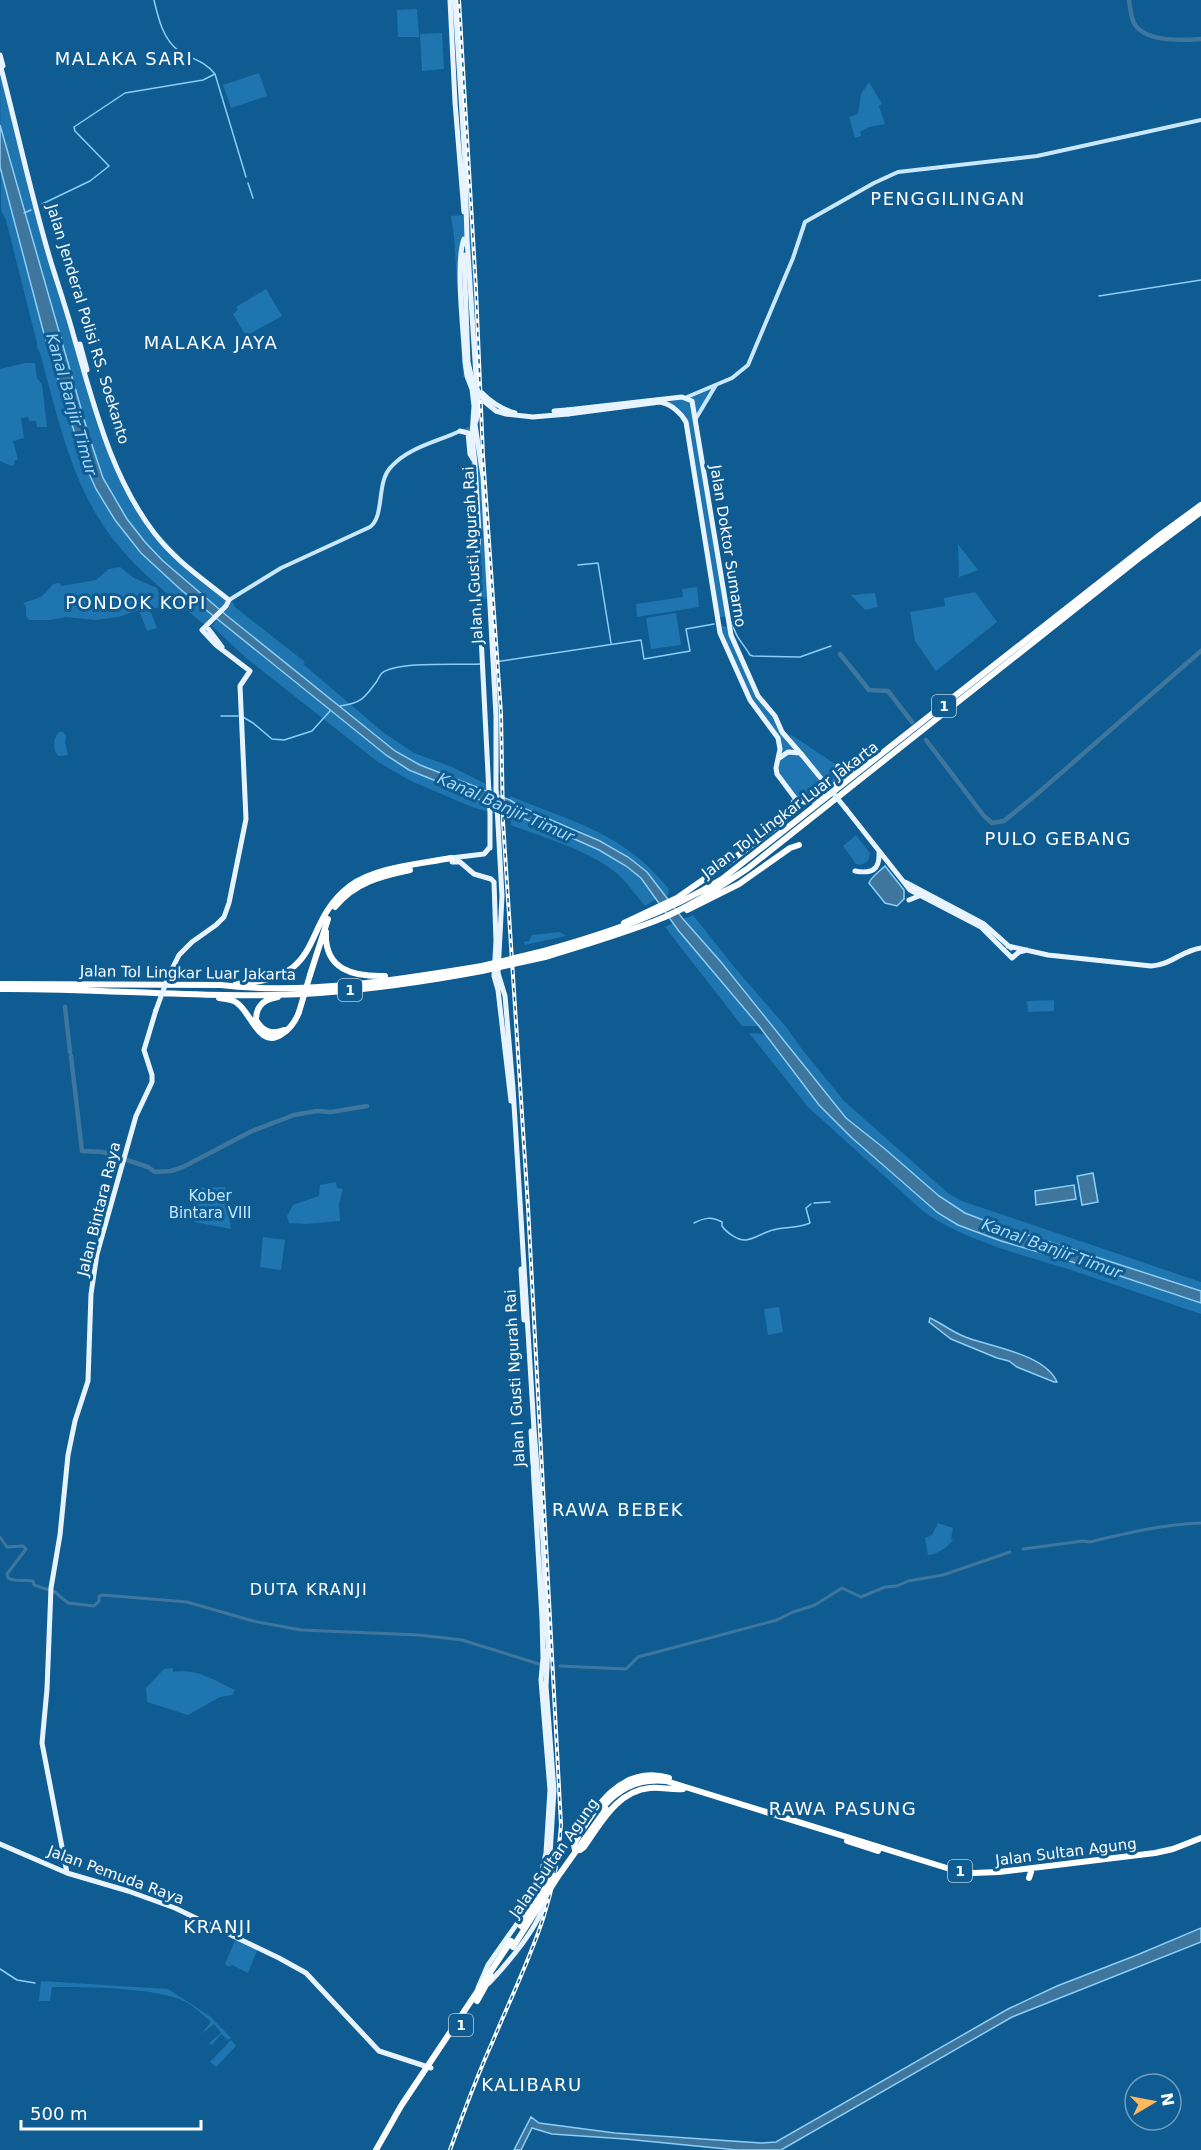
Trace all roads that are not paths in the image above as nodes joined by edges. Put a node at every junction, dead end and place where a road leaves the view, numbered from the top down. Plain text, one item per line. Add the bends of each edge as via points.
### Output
1 (452, 0) edge
2 (0, 55) edge
3 (0, 64) edge
4 (1201, 120) edge
5 (466, 239) junction
6 (51, 254) junction
7 (78, 350) junction
8 (76, 362) dead end
9 (466, 365) junction
10 (476, 365) junction
11 (716, 384) junction
12 (89, 388) junction
13 (687, 397) junction
14 (567, 412) junction
15 (695, 420) junction
16 (472, 425) junction
17 (460, 431) junction
18 (476, 464) junction
19 (1201, 505) edge
20 (1201, 512) edge
21 (229, 602) junction
22 (496, 716) junction
23 (485, 717) junction
24 (801, 754) junction
25 (778, 759) junction
26 (838, 766) dead end
27 (854, 770) dead end
28 (839, 781) junction
29 (794, 802) dead end
30 (799, 845) dead end
31 (490, 847) junction
32 (879, 850) junction
33 (451, 860) junction
34 (462, 864) junction
35 (468, 869) junction
36 (501, 870) junction
37 (855, 871) dead end
38 (904, 881) junction
39 (921, 896) junction
40 (932, 899) junction
41 (909, 900) dead end
42 (684, 903) junction
43 (329, 911) junction
44 (652, 916) junction
45 (976, 921) junction
46 (327, 923) junction
47 (625, 932) junction
48 (1008, 946) junction
49 (1201, 948) edge
50 (1027, 950) junction
51 (544, 954) junction
52 (1014, 956) junction
53 (482, 968) junction
54 (309, 974) junction
55 (427, 975) junction
56 (0, 984) edge
57 (221, 985) junction
58 (0, 989) edge
59 (311, 993) junction
60 (189, 994) junction
61 (299, 1010) junction
62 (519, 1199) junction
63 (550, 1750) junction
64 (631, 1784) junction
65 (684, 1787) junction
66 (1201, 1839) edge
67 (857, 1843) junction
68 (0, 1844) edge
69 (68, 1873) junction
70 (534, 1897) junction
71 (512, 1944) junction
72 (489, 1973) junction
73 (488, 1984) junction
74 (430, 2067) junction
75 (378, 2150) edge

1 - 5 main road, Jalan I Gusti Ngurah Rai via 465,162
2 - 6 main road, Jalan Jenderal Polisi RS. Soekanto
3 - 6 main road, Jalan Jenderal Polisi RS. Soekanto
4 - 11 main road via 1037,156 900,171 874,183 805,222 750,361 738,375
5 - 9 main road, Jalan I Gusti Ngurah Rai via 461,248 461,266
5 - 10 main road, Jalan I Gusti Ngurah Rai
5 - 14 main road, Jalan I Gusti Ngurah Rai, bridge via 468,362 473,383 490,406 506,414 533,417
6 - 7 main road, Jalan Jenderal Polisi RS. Soekanto
6 - 12 main road, Jalan Jenderal Polisi RS. Soekanto
7 - 8 main road
7 - 12 main road, Jalan Jenderal Polisi RS. Soekanto
9 - 10 main road
9 - 16 main road, Jalan I Gusti Ngurah Rai via 472,389
10 - 22 main road, Jalan I Gusti Ngurah Rai via 476,424
11 - 13 main road
11 - 15 main road
12 - 21 main road, Jalan Jenderal Polisi RS. Soekanto via 128,484 157,534
13 - 14 main road
13 - 15 main road, Jalan Doktor Sumarno via 693,403
14 - 25 main road, Jalan Doktor Sumarno via 657,402 669,405 686,422 720,633 750,700 778,738
15 - 24 main road, Jalan Doktor Sumarno via 729,630 758,696
16 - 17 main road
16 - 18 main road, Jalan I Gusti Ngurah Rai
17 - 18 main road via 468,433 470,454
17 - 21 main road via 419,447 391,467 373,525 281,568
18 - 23 main road, Jalan I Gusti Ngurah Rai
19 - 42 highway, Jalan Tol Lingkar Luar Jakarta / 1 via 745,863
20 - 42 highway, Jalan Tol Lingkar Luar Jakarta / 1 via 747,869
21 - 69 main road, Jalan Bintara Raya, bridge via 207,628 250,672 240,686 246,819 224,917 178,955 144,1047 152,1082 136,1116 97,1254 91,1294 88,1381 68,1455 51,1591 42,1743
22 - 23 main road
22 - 36 main road, Jalan I Gusti Ngurah Rai
23 - 31 main road, Jalan I Gusti Ngurah Rai
24 - 25 main road via 789,752
24 - 32 main road, Jalan Doktor Sumarno, bridge
25 - 28 main road, Jalan Doktor Sumarno via 777,774 800,801 813,801
26 - 28 main road
27 - 28 main road, Jalan Doktor Sumarno
29 - 42 highway via 786,819
30 - 42 highway via 739,884
31 - 33 main road via 484,854
31 - 34 main road via 486,855
32 - 37 main road via 875,868
32 - 38 main road, Jalan Doktor Sumarno
33 - 34 main road, Jalan I Gusti Ngurah Rai
33 - 43 highway via 374,874 350,886
33 - 46 highway via 357,886 337,905
34 - 35 main road, Jalan I Gusti Ngurah Rai
35 - 36 main road, Jalan I Gusti Ngurah Rai via 489,876
35 - 62 main road, Jalan I Gusti Ngurah Rai via 494,883 494,976
36 - 62 main road, Jalan I Gusti Ngurah Rai via 498,973 505,996 509,1039
38 - 39 main road, Jalan Doktor Sumarno
38 - 40 main road
39 - 40 main road
39 - 41 main road
40 - 45 main road
42 - 44 highway, Jalan Tol Lingkar Luar Jakarta / 1
42 - 47 highway via 662,921 636,932
43 - 54 highway
43 - 57 highway via 310,948 292,969 267,980
44 - 47 highway, Jalan Tol Lingkar Luar Jakarta / 1
44 - 51 highway, Jalan Tol Lingkar Luar Jakarta / 1
45 - 48 main road
45 - 52 main road
46 - 54 highway
46 - 55 highway via 328,951 345,970 365,977
47 - 51 highway, Jalan Tol Lingkar Luar Jakarta / 1
48 - 50 main road
48 - 52 main road
49 - 50 main road via 1151,966
50 - 52 main road
51 - 53 highway, Jalan Tol Lingkar Luar Jakarta / 1, bridge
53 - 55 highway, Jalan Tol Lingkar Luar Jakarta / 1
53 - 59 highway, Jalan Tol Lingkar Luar Jakarta / 1 via 397,985
54 - 61 highway, bridge
55 - 57 highway, Jalan Tol Lingkar Luar Jakarta / 1 via 295,987
56 - 57 highway, Jalan Tol Lingkar Luar Jakarta / 1
58 - 60 highway, Jalan Tol Lingkar Luar Jakarta / 1
59 - 60 highway, Jalan Tol Lingkar Luar Jakarta / 1
59 - 61 highway via 267,1000 258,1007 256,1020 265,1030 278,1032 292,1022
60 - 61 highway via 236,1002 266,1037 284,1034
62 - 63 main road, Jalan I Gusti Ngurah Rai
63 - 70 main road, Jalan I Gusti Ngurah Rai via 548,1842
63 - 70 main road, Jalan I Gusti Ngurah Rai via 554,1790 552,1843
64 - 65 highway, Jalan Sultan Agung / 1
64 - 65 highway via 654,1775
64 - 65 highway via 605,1796 574,1844 575,1850 584,1847 613,1807 633,1793
64 - 71 highway, Jalan Sultan Agung / 1, bridge via 606,1809
64 - 71 highway, Jalan Sultan Agung / 1, bridge via 603,1807 548,1884
65 - 67 highway, Jalan Sultan Agung / 1
66 - 67 highway, Jalan Sultan Agung / 1 via 1155,1853 982,1874
66 - 67 highway, Jalan Sultan Agung / 1 via 1178,1850 1147,1857 992,1876 964,1876
68 - 69 main road, Jalan Pemuda Raya
69 - 74 main road, Jalan Pemuda Raya via 175,1908 279,1958 308,1975 379,2051
70 - 72 main road
70 - 73 main road via 544,1900 538,1918
71 - 72 highway, Jalan Sultan Agung / 1
72 - 73 highway, 1
72 - 74 highway, Jalan Sultan Agung / 1
73 - 74 highway, 1
74 - 75 highway, 1

